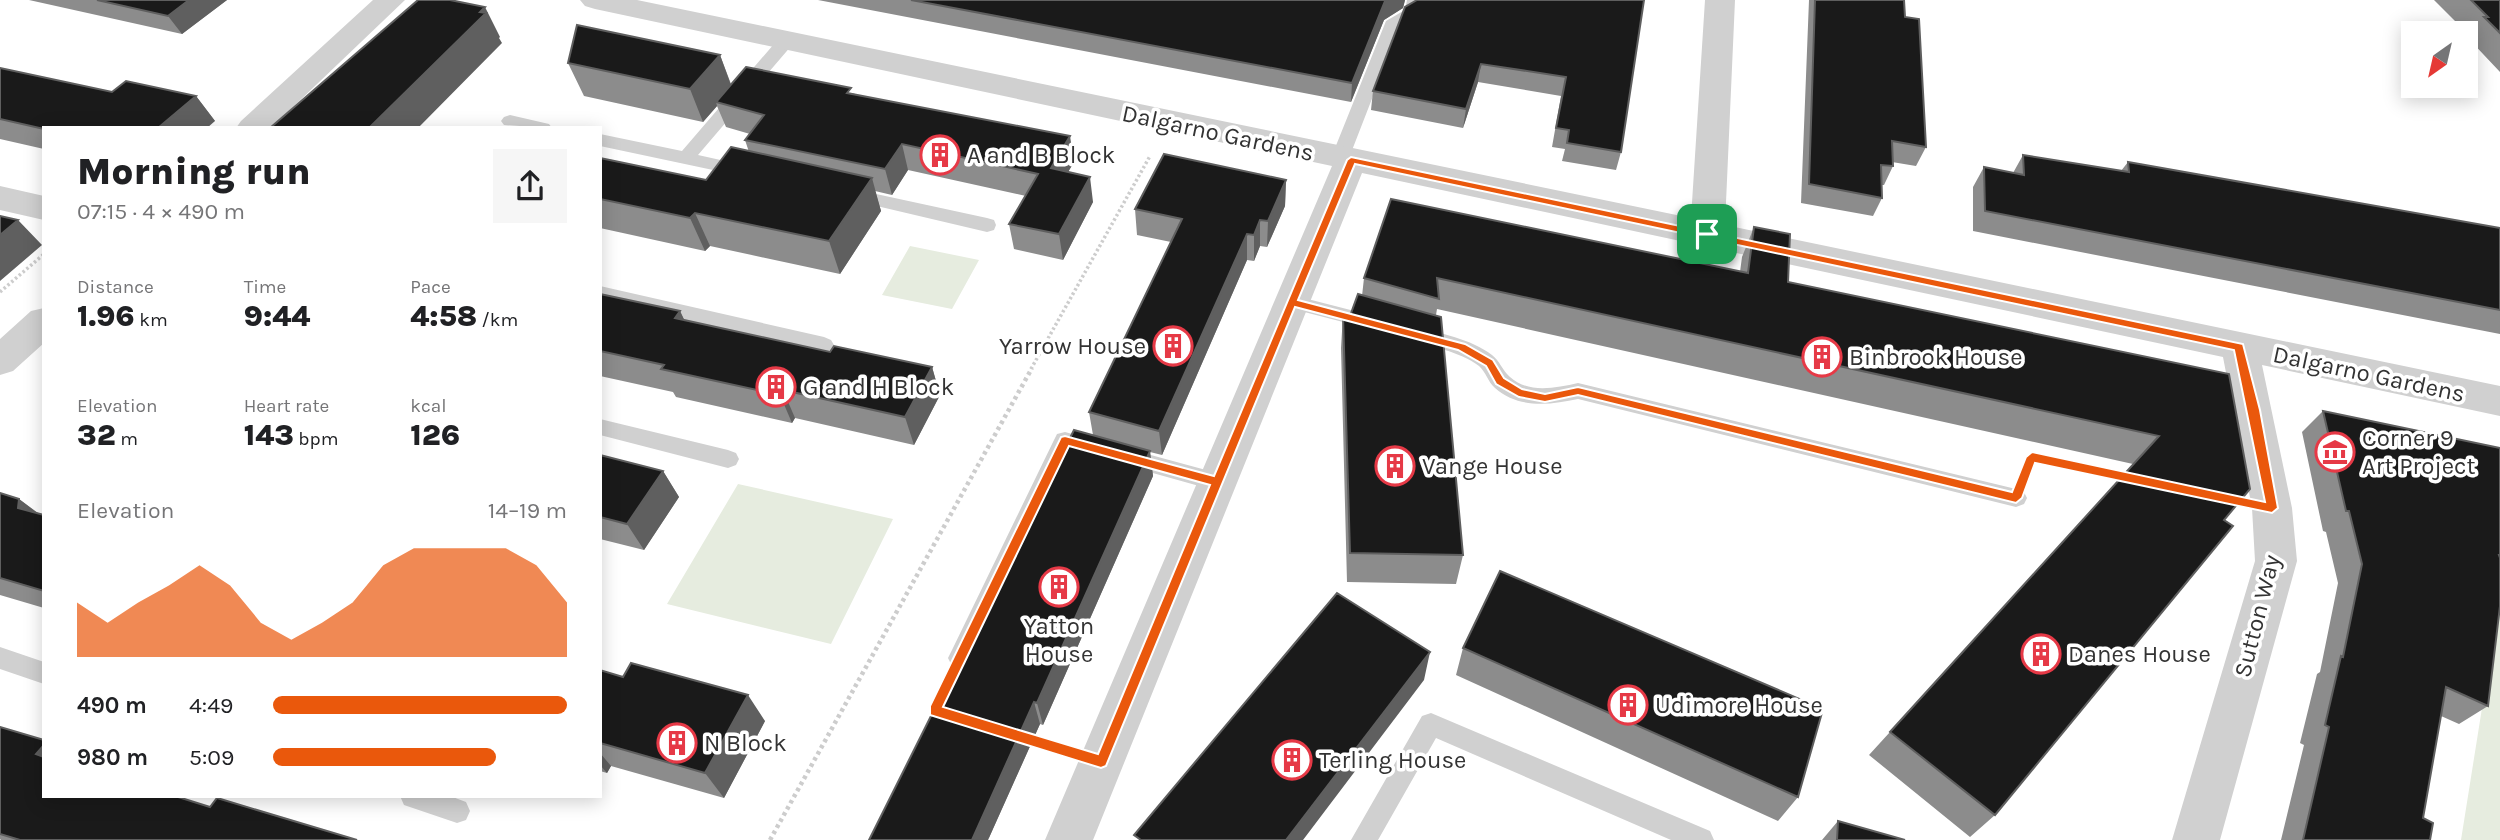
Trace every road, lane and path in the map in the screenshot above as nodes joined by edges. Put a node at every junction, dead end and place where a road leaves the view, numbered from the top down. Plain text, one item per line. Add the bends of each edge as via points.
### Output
1 (390, 0) edge
2 (595, 0) edge
3 (1415, 0) edge
4 (1720, 0) edge
5 (786, 41) junction
6 (510, 121) dead end
7 (1169, 122) junction
8 (255, 126) edge
9 (534, 126) edge
10 (602, 140) edge
11 (687, 158) junction
12 (1346, 159) junction
13 (765, 176) edge
14 (830, 190) edge
15 (0, 198) edge
16 (42, 208) edge
17 (987, 225) dead end
18 (1707, 234) junction
19 (42, 256) edge
20 (0, 292) edge
21 (602, 293) edge
22 (1292, 302) junction
23 (42, 323) edge
24 (824, 345) dead end
25 (2239, 347) junction
26 (0, 361) edge
27 (2500, 401) edge
28 (602, 428) edge
29 (728, 459) dead end
30 (2138, 480) edge
31 (1217, 482) junction
32 (2016, 498) joint
33 (0, 658) edge
34 (42, 672) edge
35 (953, 673) edge
36 (1025, 738) edge
37 (1101, 761) junction
38 (419, 798) edge
39 (457, 811) dead end
40 (769, 840) edge
41 (1069, 840) edge
42 (1364, 840) edge
43 (1701, 840) edge
44 (2196, 840) edge

1 - 8 street
2 - 5 street, Dalgarno Gardens
3 - 12 lane via 1412,13 1394,21
4 - 18 street
5 - 7 street, Dalgarno Gardens
5 - 11 lane
6 - 9 lane
7 - 12 street, Dalgarno Gardens
7 - 40 path
10 - 11 lane
11 - 13 lane
12 - 18 street, Dalgarno Gardens
12 - 22 street
14 - 17 lane
15 - 16 street
18 - 25 street, Dalgarno Gardens
19 - 20 path
21 - 24 lane
22 - 31 street
22 - 32 lane via 1461,347 1489,363 1500,381 1519,393 1545,398 1578,391
23 - 26 street
25 - 27 street, Dalgarno Gardens
25 - 44 street, Sutton Way via 2272,508 2276,561
28 - 29 lane
30 - 32 path via 2032,457
31 - 35 lane via 1065,440
31 - 37 street
33 - 34 lane
36 - 37 path
37 - 41 street
38 - 39 lane
42 - 43 lane via 1431,724

